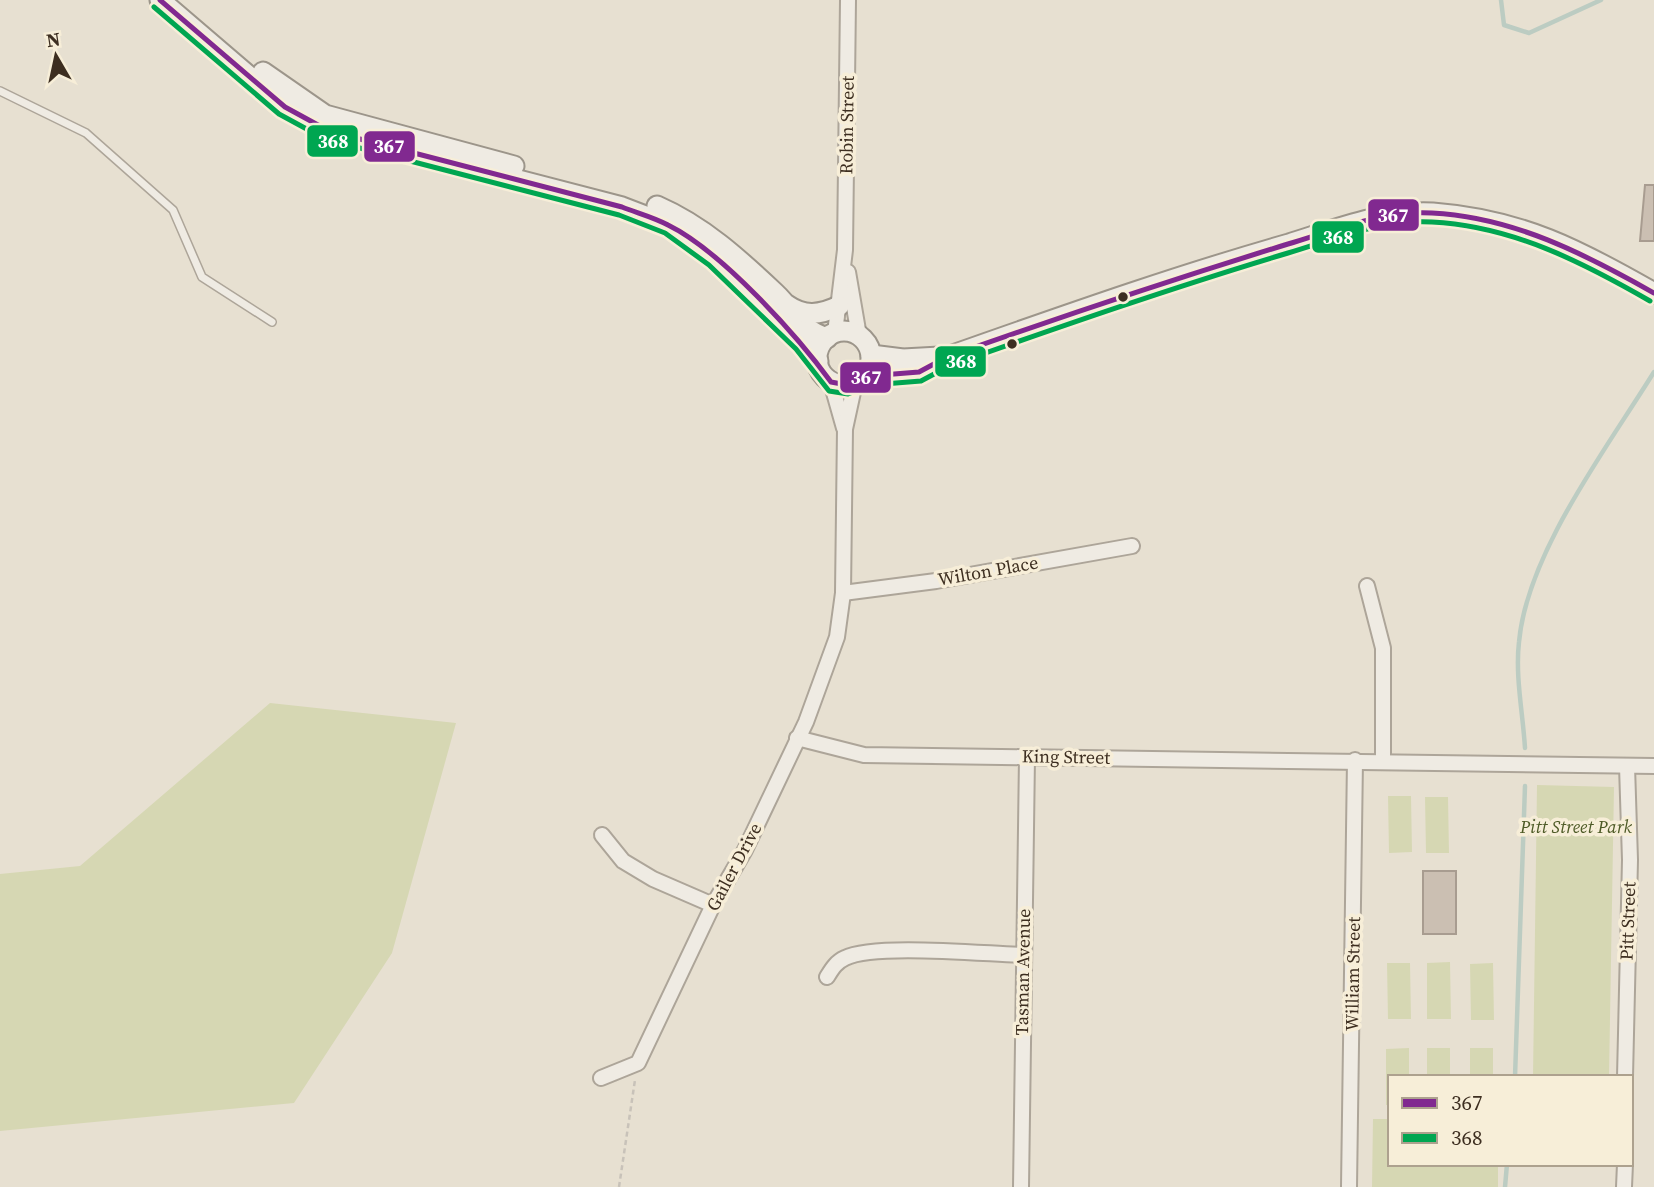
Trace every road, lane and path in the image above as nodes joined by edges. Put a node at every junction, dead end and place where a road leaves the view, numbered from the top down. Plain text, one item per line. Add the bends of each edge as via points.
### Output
1 (160, 0) edge
2 (181, 0) edge
3 (848, 0) edge
4 (0, 91) edge
5 (845, 250) junction
6 (1654, 293) edge
7 (786, 304) junction
8 (839, 306) junction
9 (272, 321) dead end
10 (831, 335) junction
11 (859, 336) junction
12 (871, 355) junction
13 (947, 357) junction
14 (818, 361) junction
15 (831, 382) junction
16 (858, 382) junction
17 (845, 429) junction
18 (1132, 546) dead end
19 (1367, 586) dead end
20 (843, 593) junction
21 (797, 738) junction
22 (1027, 757) junction
23 (1355, 760) junction
24 (1382, 760) junction
25 (1628, 766) junction
26 (1654, 766) edge
27 (602, 835) dead end
28 (713, 905) junction
29 (1023, 955) junction
30 (827, 977) dead end
31 (638, 1063) junction
32 (1625, 1075) edge
33 (600, 1078) dead end
34 (1625, 1166) edge
35 (619, 1187) edge
36 (1021, 1187) edge
37 (1349, 1187) edge
38 (1624, 1187) edge

1 - 14 main road via 285,107 329,131 622,207 669,225 715,258
2 - 7 main road via 280,87 325,115 652,203 704,231
3 - 5 street, Robin Street
4 - 9 lane via 86,133 173,210 202,277
5 - 8 street, Robin Street
5 - 11 street, Robin Street
6 - 13 main road via 1576,248 1526,230 1435,213 1406,214 1186,274
7 - 8 main road via 806,314
7 - 10 main road via 804,328
8 - 10 street, Robin Street
10 - 11 main road via 843,331
10 - 14 main road via 821,344
11 - 12 main road
12 - 13 main road
12 - 16 main road via 869,369
13 - 16 main road via 919,372 869,376
14 - 15 main road
15 - 16 main road
15 - 17 street
16 - 17 street
17 - 20 street
18 - 20 street, Wilton Place
19 - 24 street via 1383,648
20 - 21 street via 837,637
21 - 22 street, King Street via 864,755
21 - 28 street, Gailer Drive via 745,850
22 - 23 street, King Street
22 - 29 street, Tasman Avenue
23 - 24 street, King Street
23 - 37 street, William Street
24 - 25 street, King Street
25 - 26 street, King Street
25 - 32 street, Pitt Street
27 - 28 street via 624,861
28 - 31 street, Gailer Drive
29 - 30 street via 880,951 847,956
29 - 36 street, Tasman Avenue
31 - 33 street
31 - 35 path
34 - 38 street

